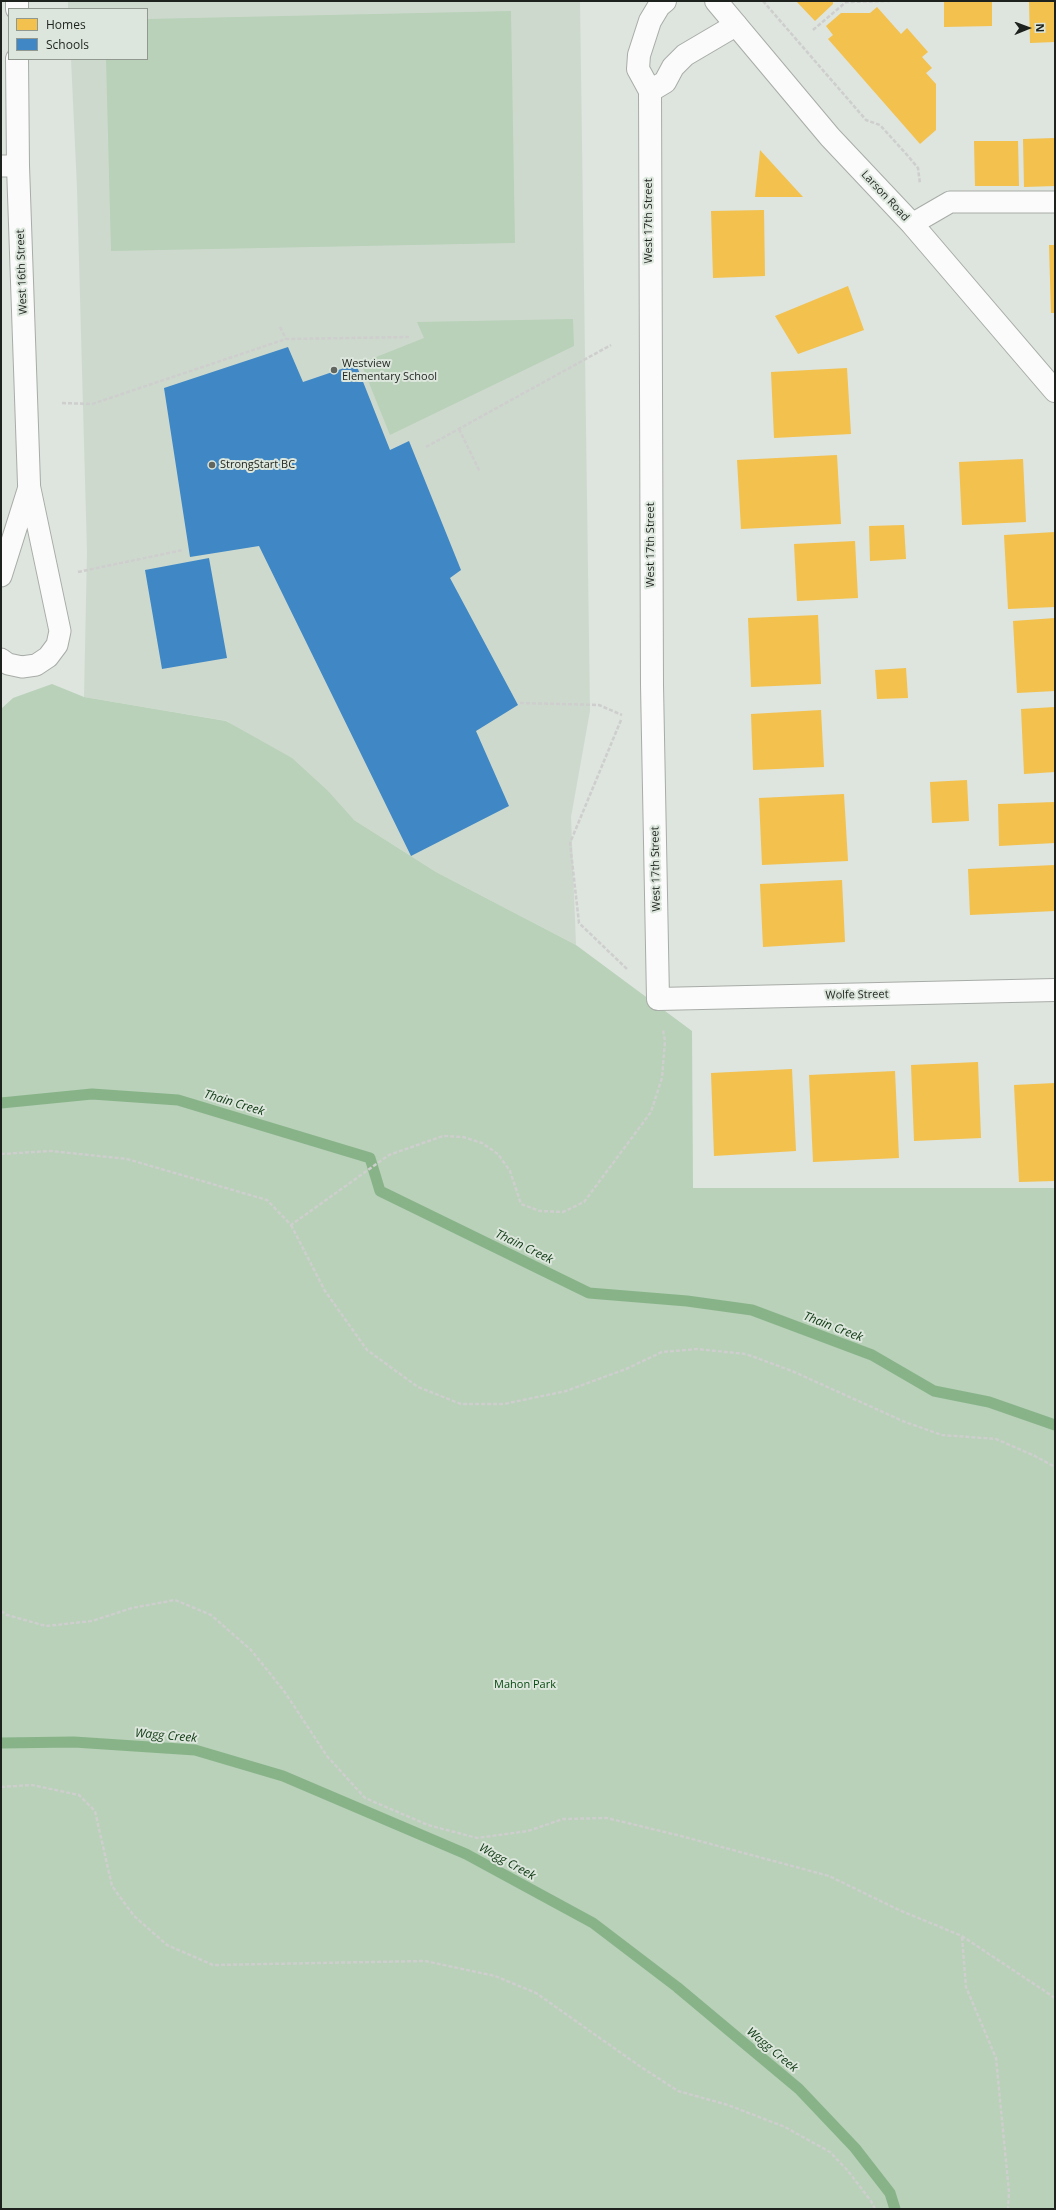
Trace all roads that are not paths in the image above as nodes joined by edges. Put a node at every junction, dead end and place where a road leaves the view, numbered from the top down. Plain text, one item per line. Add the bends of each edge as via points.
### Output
1 (665, 1) edge
2 (716, 1) edge
3 (736, 25) junction
4 (17, 60) edge
5 (650, 91) junction
6 (9, 166) edge
7 (1055, 202) edge
8 (912, 224) junction
9 (1055, 391) edge
10 (29, 484) junction
11 (1, 576) edge
12 (1, 659) edge
13 (1055, 990) edge
14 (658, 999) joint

1 - 5 street, West 17th Street via 650,21 639,54 638,69
2 - 3 street, Larson Road
3 - 5 street via 686,55 673,67 665,82
3 - 8 street, Larson Road via 830,137
4 - 6 street, West 16th Street
5 - 14 street, West 17th Street via 652,685
6 - 10 street, West 16th Street
7 - 8 lane via 950,202
8 - 9 street, Larson Road
10 - 11 lane
10 - 12 lane via 60,631 56,645 48,657 36,665 22,667 8,664
13 - 14 street, Wolfe Street

